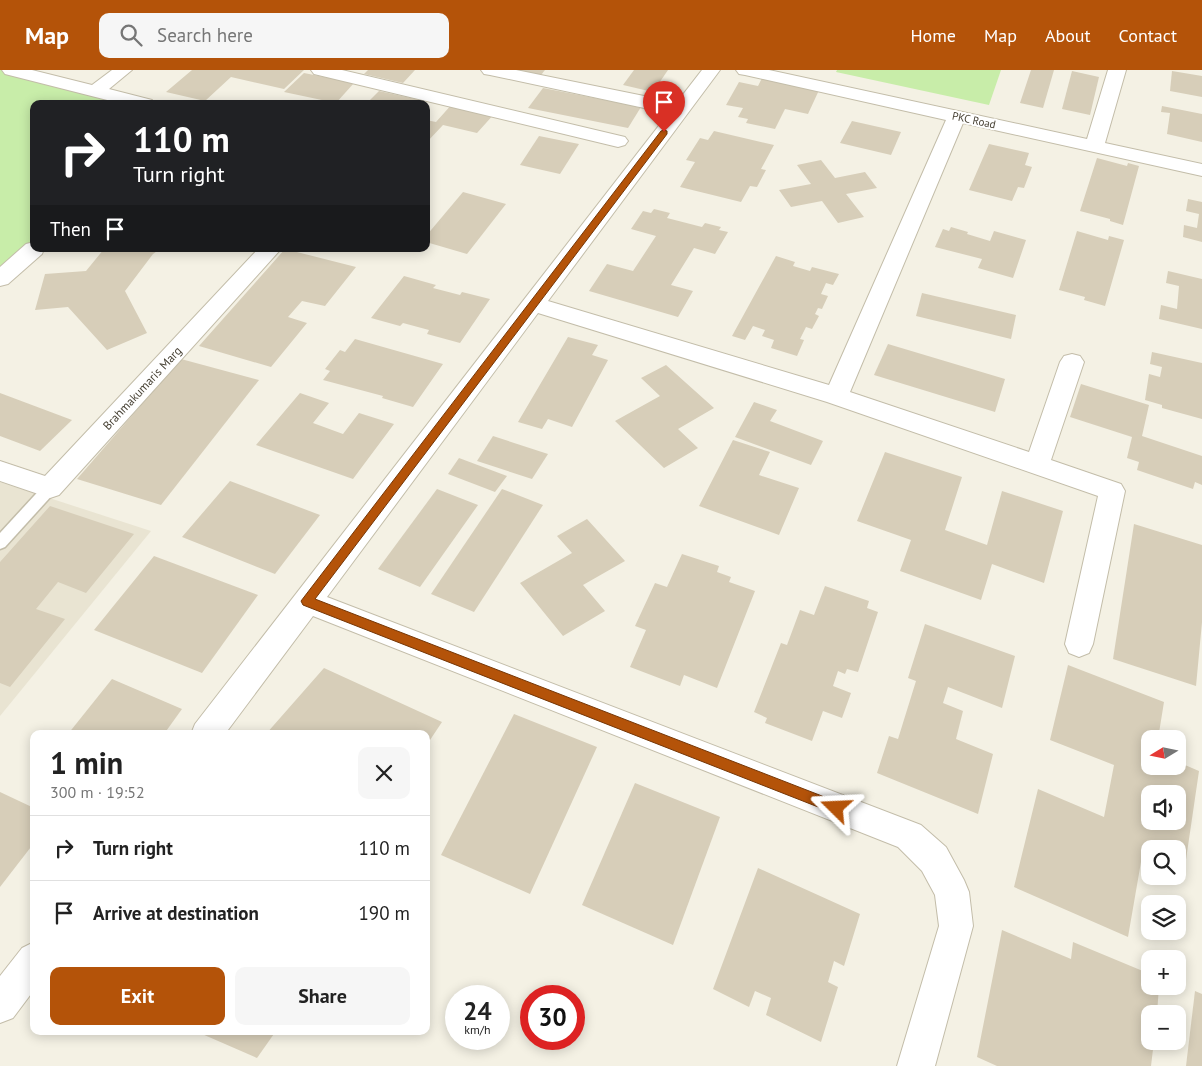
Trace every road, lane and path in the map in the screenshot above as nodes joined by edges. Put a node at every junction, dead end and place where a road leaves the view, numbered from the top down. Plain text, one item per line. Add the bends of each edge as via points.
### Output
1 (11, 70) edge
2 (123, 70) edge
3 (320, 70) edge
4 (490, 70) edge
5 (711, 70) edge
6 (746, 70) edge
7 (1117, 70) edge
8 (96, 91) junction
9 (131, 100) edge
10 (649, 103) dead end
11 (957, 116) junction
12 (618, 141) dead end
13 (1096, 146) junction
14 (1202, 170) edge
15 (31, 252) edge
16 (267, 252) edge
17 (0, 279) edge
18 (533, 304) junction
19 (1072, 362) dead end
20 (836, 396) junction
21 (1037, 465) junction
22 (0, 472) edge
23 (50, 488) junction
24 (0, 542) edge
25 (307, 601) junction
26 (1079, 644) dead end
27 (209, 730) edge
28 (30, 965) edge
29 (0, 1005) edge
30 (916, 1066) edge

1 - 8 street
2 - 8 street
3 - 12 street
4 - 10 street
5 - 18 street
6 - 11 street, PKC Road
7 - 13 street
8 - 9 street
11 - 13 street, PKC Road
11 - 20 street
13 - 14 street, PKC Road
15 - 17 street
16 - 23 street, Brahmakumaris Marg
18 - 20 street
18 - 25 street
19 - 21 street
20 - 21 street
21 - 26 street via 1112,491
22 - 23 street
23 - 24 lane
25 - 27 street
25 - 30 street via 909,836 934,859 952,892 956,926
28 - 29 street

